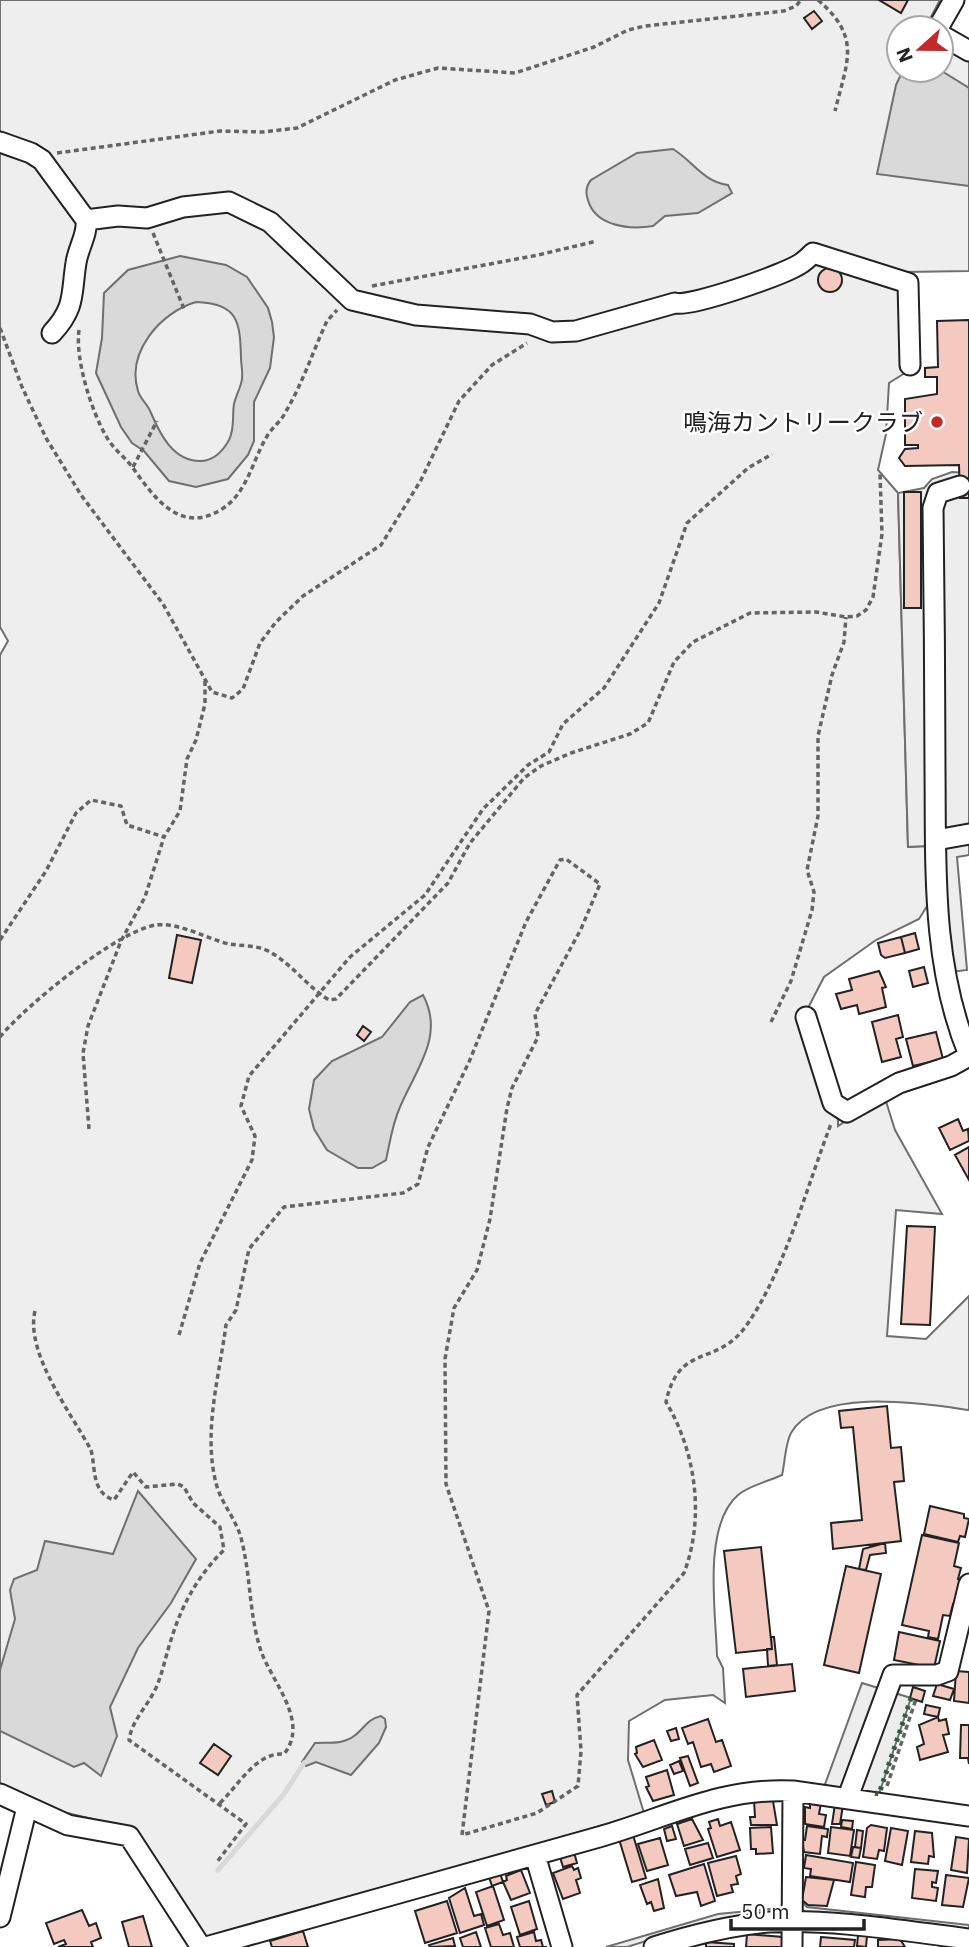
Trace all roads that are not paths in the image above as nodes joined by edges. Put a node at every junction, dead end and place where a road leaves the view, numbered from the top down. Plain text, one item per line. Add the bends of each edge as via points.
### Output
1 (0, 142) edge
2 (86, 220) junction
3 (52, 333) dead end
4 (910, 365) dead end
5 (960, 486) dead end
6 (969, 834) edge
7 (936, 840) junction
8 (806, 1017) dead end
9 (969, 1056) edge
10 (969, 1584) edge
11 (793, 1791) junction
12 (0, 1794) edge
13 (848, 1797) junction
14 (27, 1807) junction
15 (969, 1816) edge
16 (535, 1855) junction
17 (0, 1917) edge
18 (794, 1922) junction
19 (969, 1939) edge
20 (916, 1940) edge
21 (681, 1943) edge
22 (203, 1947) edge
23 (562, 1947) edge
24 (654, 1947) edge
25 (792, 1947) edge

1 - 2 street via 31,153 53,173
2 - 3 street via 73,301
2 - 4 street via 147,218 183,207 229,202 270,222 352,300 393,312 530,324 552,332 593,328 676,303 683,306 790,268 813,253 908,283
5 - 7 street via 938,493 933,508
6 - 7 street
7 - 9 street via 943,961 956,1023
8 - 9 street via 833,1103 846,1112 899,1083
10 - 13 street via 948,1671 893,1675
11 - 13 street
11 - 16 street via 734,1793
11 - 18 street
12 - 14 street
13 - 15 street
14 - 17 street
14 - 22 street via 68,1825 129,1836
16 - 22 street
16 - 23 street
18 - 20 street
18 - 21 street via 730,1927
18 - 25 street
19 - 20 street
21 - 24 street

